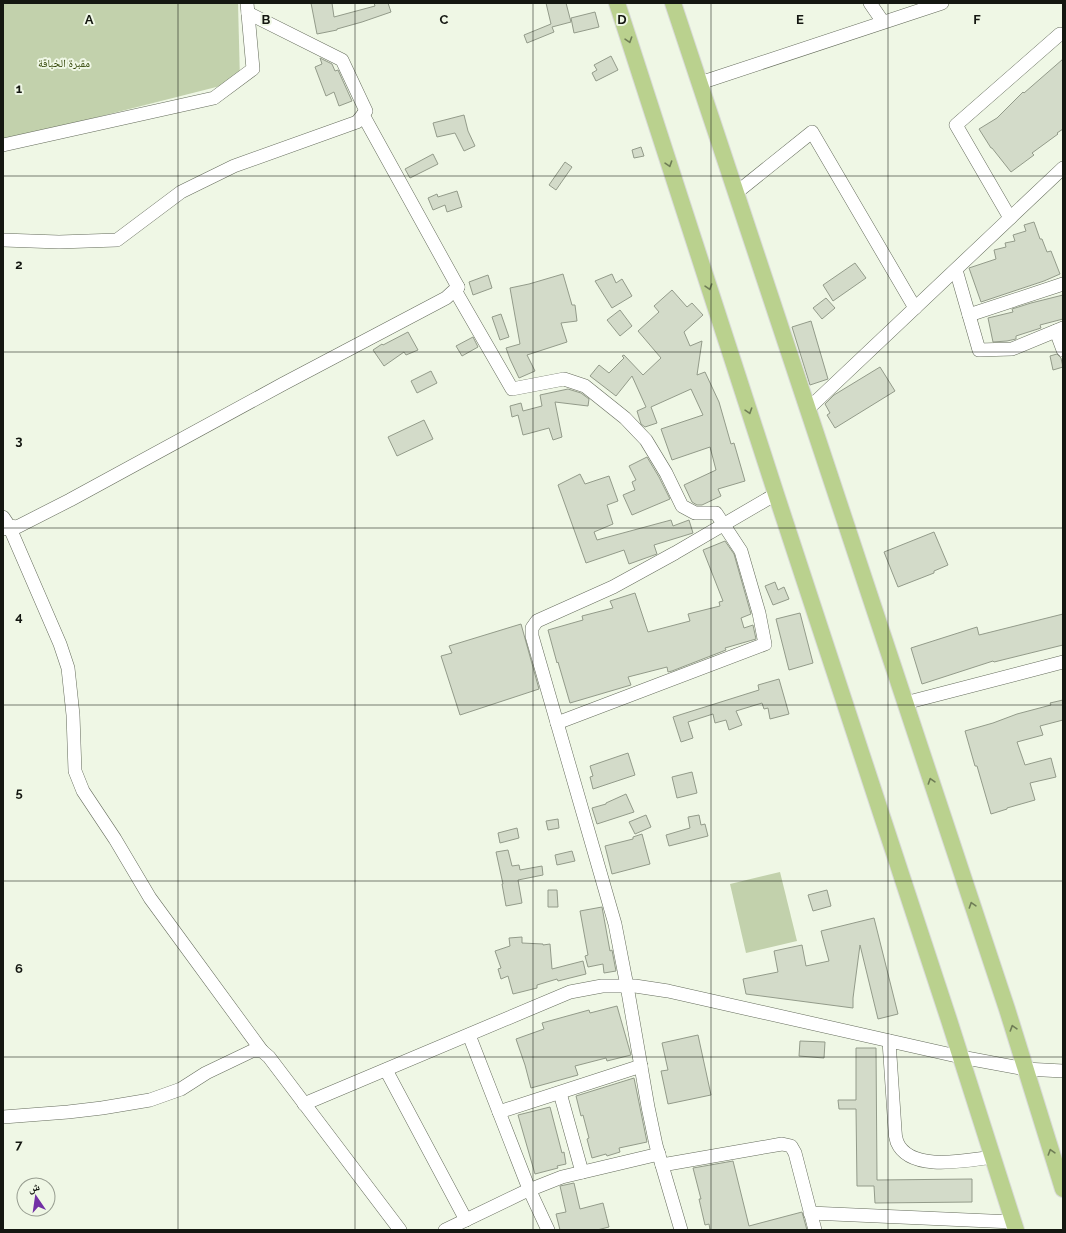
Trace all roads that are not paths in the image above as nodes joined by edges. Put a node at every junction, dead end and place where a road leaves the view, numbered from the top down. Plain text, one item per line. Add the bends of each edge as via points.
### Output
1 (617, 3) edge
2 (870, 3) edge
3 (942, 3) edge
4 (675, 4) edge
5 (247, 8) edge
6 (883, 22) junction
7 (1063, 36) edge
8 (700, 83) junction
9 (363, 115) junction
10 (3, 145) edge
11 (1063, 168) edge
12 (736, 193) junction
13 (1010, 218) junction
14 (3, 240) edge
15 (956, 270) junction
16 (1063, 284) edge
17 (458, 286) junction
18 (915, 308) junction
19 (969, 315) junction
20 (1059, 330) edge
21 (1063, 350) edge
22 (808, 409) junction
23 (776, 494) junction
24 (5, 524) edge
25 (723, 524) junction
26 (1063, 662) edge
27 (905, 703) junction
28 (557, 723) junction
29 (627, 986) junction
30 (469, 1035) junction
31 (889, 1041) junction
32 (262, 1051) junction
33 (961, 1057) junction
34 (641, 1066) junction
35 (1025, 1069) junction
36 (386, 1070) junction
37 (1063, 1071) edge
38 (560, 1093) junction
39 (304, 1104) junction
40 (499, 1112) junction
41 (3, 1117) edge
42 (993, 1157) junction
43 (660, 1159) junction
44 (582, 1172) junction
45 (1063, 1189) edge
46 (529, 1190) junction
47 (810, 1213) junction
48 (466, 1220) junction
49 (1015, 1226) edge
50 (400, 1230) edge
51 (445, 1230) edge
52 (548, 1230) edge
53 (681, 1230) edge
54 (815, 1230) edge

1 -> 23 main road
2 - 6 street
3 - 6 street
4 - 8 main road
5 - 9 street via 342,60 366,111
5 - 10 street via 253,69 214,98
6 - 8 street
7 - 13 street via 1060,34 956,125
8 - 12 main road
9 - 14 street via 357,122 234,166 181,192 117,240
9 - 17 street
11 - 13 street
12 - 18 street via 812,132
12 - 22 main road
13 - 15 street
15 - 18 street
15 - 19 street
16 - 19 street
17 - 24 street via 446,298 70,500 17,527
17 - 25 street via 456,292 512,389 564,379 585,386 625,418 646,440 682,506 695,513 716,513
18 - 22 street
19 - 20 street via 979,350 1012,348
20 - 21 street
22 - 27 main road
23 - 25 street
23 - 33 main road
24 - 32 street via 60,644 68,668 75,771 83,791 150,898
25 - 28 street via 613,587 537,621 532,628 532,636
25 - 28 street via 741,551 765,644
26 - 27 street
35 -> 27 main road
28 - 29 street via 615,924
29 - 30 street via 602,986 570,992
29 - 31 street via 668,991
29 - 34 street
30 - 36 street
30 - 40 street
31 - 33 street
31 - 42 street via 895,1130 898,1143 905,1152 923,1161 950,1162
32 - 39 street
32 - 41 street via 252,1051 206,1073 181,1089 150,1100 68,1112
33 - 35 street
33 - 42 main road
34 - 38 street
34 - 43 street
35 - 37 street
45 -> 35 main road
36 - 39 street
36 - 48 street
38 - 40 street
38 - 44 street
39 - 50 street
40 - 46 street
42 - 49 main road
43 - 44 street
43 - 47 street via 782,1144 791,1146 796,1153
43 - 53 street
44 - 46 street
46 - 48 street
46 - 52 street
47 - 49 street
47 - 54 street
48 - 51 street

